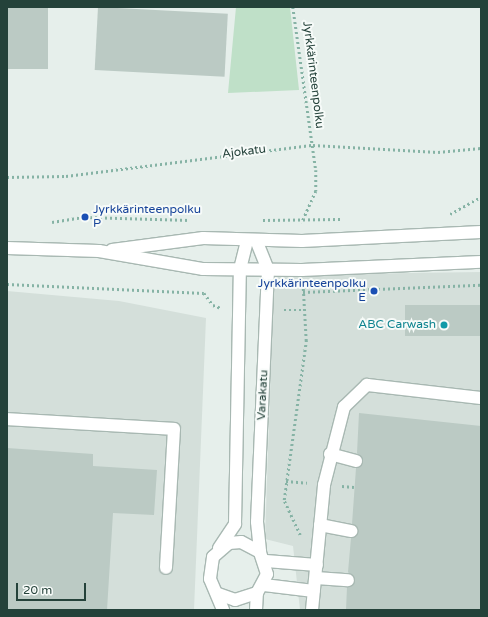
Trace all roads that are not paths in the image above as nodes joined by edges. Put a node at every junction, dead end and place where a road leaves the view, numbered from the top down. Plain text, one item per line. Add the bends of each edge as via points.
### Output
1 (481, 232) edge
2 (252, 240) junction
3 (7, 248) edge
4 (99, 251) junction
5 (481, 262) edge
6 (240, 269) junction
7 (268, 270) junction
8 (481, 398) edge
9 (7, 419) edge
10 (330, 454) junction
11 (356, 461) dead end
12 (320, 525) junction
13 (351, 531) dead end
14 (219, 548) junction
15 (263, 557) junction
16 (316, 565) junction
17 (166, 568) dead end
18 (316, 578) junction
19 (348, 580) dead end
20 (260, 589) junction
21 (314, 591) junction
22 (218, 594) junction
23 (223, 610) edge
24 (256, 610) edge
25 (312, 610) edge

1 - 2 street
2 - 4 street via 203,238
2 - 6 street, Varakatu
2 - 7 street, Varakatu
3 - 4 street
4 - 6 street via 203,269
5 - 7 street
6 - 7 street
6 - 14 street, Varakatu via 235,524
7 - 15 street, Varakatu via 258,522
8 - 10 street via 367,385 344,407
9 - 17 street via 174,429
10 - 11 street
10 - 12 street
12 - 13 street
12 - 16 street
14 - 15 street via 241,542
14 - 22 street via 209,568
15 - 16 street
15 - 20 street
16 - 18 street
18 - 19 street
18 - 21 street
20 - 21 street
20 - 22 street via 235,600
20 - 24 street
21 - 25 street
22 - 23 street

